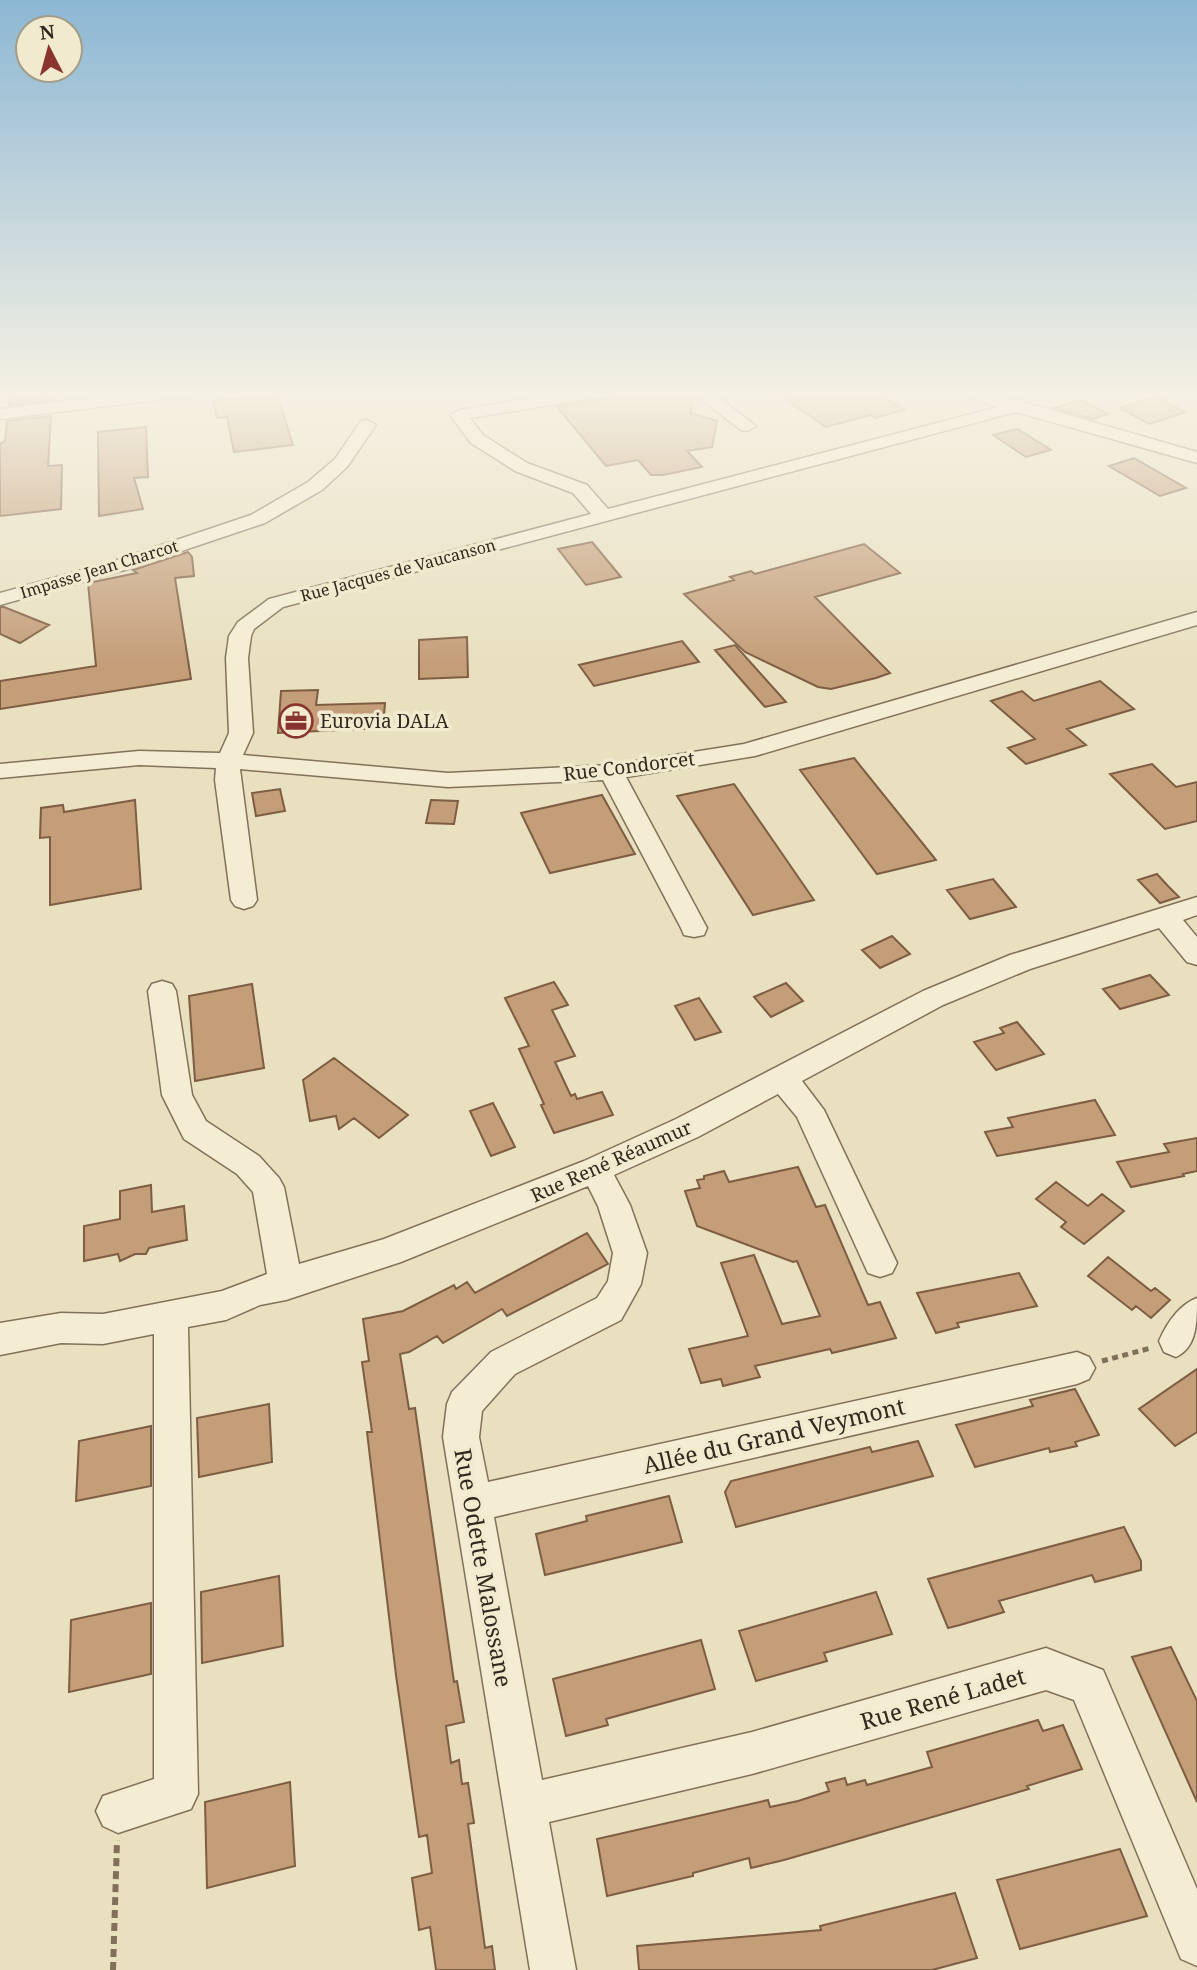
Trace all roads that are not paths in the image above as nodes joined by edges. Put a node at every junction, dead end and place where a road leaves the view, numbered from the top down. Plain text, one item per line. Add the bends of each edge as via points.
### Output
1 (320, 482) edge
2 (561, 482) edge
3 (732, 482) edge
4 (603, 516) junction
5 (0, 599) edge
6 (1197, 618) edge
7 (228, 761) junction
8 (0, 771) edge
9 (611, 772) junction
10 (244, 900) dead end
11 (1197, 906) edge
12 (1166, 918) junction
13 (694, 928) dead end
14 (1197, 955) edge
15 (162, 991) dead end
16 (782, 1077) junction
17 (595, 1170) junction
18 (880, 1263) dead end
19 (286, 1284) junction
20 (1197, 1313) edge
21 (171, 1315) junction
22 (0, 1339) edge
23 (1176, 1341) road end
24 (1077, 1368) road end
25 (471, 1504) junction
26 (524, 1806) junction
27 (118, 1811) road end
28 (1197, 1943) edge
29 (553, 1970) edge

1 - 5 street, Impasse Jean Charcot via 258,519
2 - 4 street via 580,489
3 - 4 street, Rue Jacques de Vaucanson
4 - 7 street, Rue Jacques de Vaucanson via 276,603 245,626 240,636 242,733
6 - 9 street, Rue Condorcet via 747,751
7 - 8 street, Rue Condorcet via 139,758
7 - 9 street, Rue Condorcet via 449,780
7 - 10 street
9 - 13 street
11 - 12 street, Rue René Réaumur
12 - 14 street
12 - 16 street, Rue René Réaumur via 1008,967 933,998
15 - 19 street via 177,1095 195,1130 248,1165 268,1187
16 - 17 street, Rue René Réaumur
16 - 18 street via 809,1110
17 - 19 street, Rue René Réaumur via 389,1252
17 - 25 street, Rue Odette Malossane via 614,1205 630,1253 624,1284 609,1309 503,1363 465,1404 461,1437
19 - 21 street, Rue René Réaumur via 226,1305
20 - 23 street
21 - 22 street, Rue René Réaumur via 103,1329 61,1328
21 - 27 street via 176,1794
24 - 25 street, Allée du Grand Veymont
25 - 26 street, Rue Odette Malossane
26 - 28 street, Rue René Ladet via 752,1753 1045,1669 1088,1685
26 - 29 street, Rue Odette Malossane

